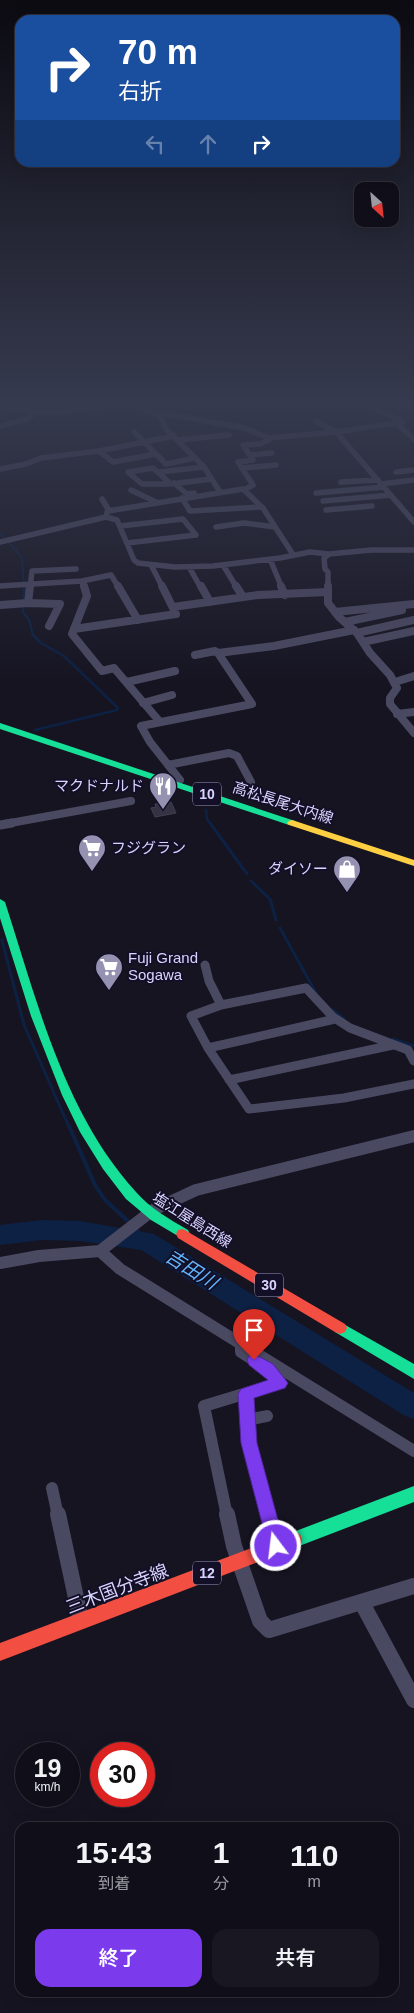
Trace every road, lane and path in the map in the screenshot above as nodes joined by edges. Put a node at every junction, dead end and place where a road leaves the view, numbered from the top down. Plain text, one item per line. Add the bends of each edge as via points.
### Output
1 (146, 497) edge
2 (188, 497) edge
3 (251, 497) edge
4 (371, 497) edge
5 (393, 497) edge
6 (182, 498) junction
7 (102, 499) dead end
8 (350, 499) junction
9 (323, 501) dead end
10 (159, 503) junction
11 (260, 506) junction
12 (372, 506) dead end
13 (354, 507) junction
14 (326, 510) dead end
15 (107, 514) junction
16 (414, 522) edge
17 (139, 524) junction
18 (120, 526) junction
19 (216, 527) dead end
20 (275, 527) junction
21 (4, 541) edge
22 (148, 541) junction
23 (127, 544) junction
24 (414, 550) edge
25 (292, 554) junction
26 (328, 554) junction
27 (270, 559) junction
28 (76, 561) dead end
29 (150, 565) junction
30 (223, 565) junction
31 (189, 567) junction
32 (76, 569) junction
33 (79, 581) junction
34 (26, 584) junction
35 (0, 586) edge
36 (328, 592) junction
37 (285, 595) junction
38 (243, 597) junction
39 (210, 602) junction
40 (25, 603) junction
41 (414, 604) edge
42 (0, 605) edge
43 (396, 605) junction
44 (173, 607) junction
45 (402, 610) junction
46 (335, 612) junction
47 (138, 620) junction
48 (414, 620) edge
49 (345, 622) junction
50 (49, 626) dead end
51 (74, 630) junction
52 (414, 631) edge
53 (355, 632) junction
54 (363, 642) junction
55 (218, 653) junction
56 (195, 655) dead end
57 (175, 671) dead end
58 (414, 676) edge
59 (126, 682) junction
60 (395, 682) junction
61 (172, 695) dead end
62 (143, 703) junction
63 (414, 712) edge
64 (397, 714) junction
65 (160, 722) junction
66 (0, 726) edge
67 (412, 730) edge
68 (0, 735) edge
69 (168, 765) junction
70 (251, 782) dead end
71 (176, 783) junction
72 (131, 801) dead end
73 (0, 824) edge
74 (414, 863) edge
75 (414, 871) edge
76 (0, 902) edge
77 (5, 931) edge
78 (205, 965) dead end
79 (221, 1005) junction
80 (335, 1019) junction
81 (394, 1045) junction
82 (208, 1048) junction
83 (414, 1061) edge
84 (228, 1080) junction
85 (414, 1084) edge
86 (414, 1136) edge
87 (145, 1216) junction
88 (103, 1249) junction
89 (0, 1263) edge
90 (241, 1344) junction
91 (414, 1372) edge
92 (246, 1394) junction
93 (267, 1416) dead end
94 (248, 1420) junction
95 (414, 1451) edge
96 (52, 1488) dead end
97 (414, 1494) edge
98 (276, 1546) junction
99 (240, 1561) junction
100 (414, 1586) edge
101 (362, 1603) junction
102 (81, 1621) junction
103 (0, 1652) edge
104 (414, 1700) edge

1 - 10 street
2 - 6 street
3 - 11 street
4 - 8 street
5 - 16 street
6 - 10 street
6 - 11 street via 190,511
7 - 15 street
8 - 9 street
8 - 13 street
10 - 15 street
11 - 20 street
12 - 13 street
13 - 14 street
15 - 18 street
15 - 21 street
17 - 18 street
17 - 22 street
17 - 22 street via 183,519 196,535
18 - 23 street
19 - 20 street via 244,523
20 - 25 street
22 - 23 street
23 - 29 street via 134,560
24 - 26 street
25 - 26 street via 313,551
25 - 27 street
26 - 36 street via 324,558
27 - 30 street
27 - 37 street
28 - 32 street
29 - 31 street
29 - 44 street
30 - 31 street
30 - 38 street
31 - 39 street
32 - 33 street
32 - 34 street via 32,571
33 - 34 street
33 - 47 street via 111,576
33 - 51 street via 87,596
34 - 35 street
34 - 40 street
36 - 37 street
36 - 46 street via 328,603
37 - 38 street
38 - 39 street
39 - 44 street
40 - 42 street
40 - 50 street via 60,604
41 - 43 street
43 - 45 street
43 - 46 street
44 - 47 street via 176,614
45 - 48 street
45 - 49 street
46 - 49 street
47 - 51 street
48 - 53 street
49 - 53 street
51 - 59 street via 72,634 102,671 114,668
52 - 54 street
53 - 54 street
53 - 55 street
54 - 60 street
55 - 56 street
55 - 65 street via 252,704
57 - 59 street
58 - 60 street
59 - 62 street
60 - 64 street via 396,692 390,698 390,704
61 - 62 street
62 - 65 street
63 - 64 street
64 - 67 street
65 - 69 street via 140,726
66 - 71 main road, 高松長尾大内線 / 10
68 - 75 main road, 高松長尾大内線 / 10
69 - 70 street via 228,753 237,756
69 - 71 street via 180,780
71 - 74 main road, 高松長尾大内線 / 10
72 - 73 street
76 - 77 main road, 塩江屋島西線 / 30
77 - 87 main road, 塩江屋島西線 / 30 via 86,1131
78 - 79 street
79 - 80 street via 306,988
79 - 82 street via 191,1016
80 - 81 street
80 - 82 street
81 - 83 street via 408,1050
81 - 84 street
82 - 84 street
84 - 85 street via 249,1110 344,1098
86 - 87 street via 214,1185 187,1194
87 - 88 street
87 - 91 main road, 塩江屋島西線 / 30
88 - 89 street
88 - 90 street via 120,1269
90 - 92 street via 241,1352 268,1369 280,1383
90 - 95 street
92 - 94 street
92 - 99 street via 204,1406
93 - 94 street
94 - 98 street via 249,1443
96 - 102 street
97 - 98 main road, 三木国分寺線 / 12
98 - 99 main road, 三木国分寺線 / 12
99 - 101 street via 260,1621 270,1630
99 - 102 main road, 三木国分寺線 / 12
100 - 101 street
101 - 104 street
102 - 103 main road, 三木国分寺線 / 12

